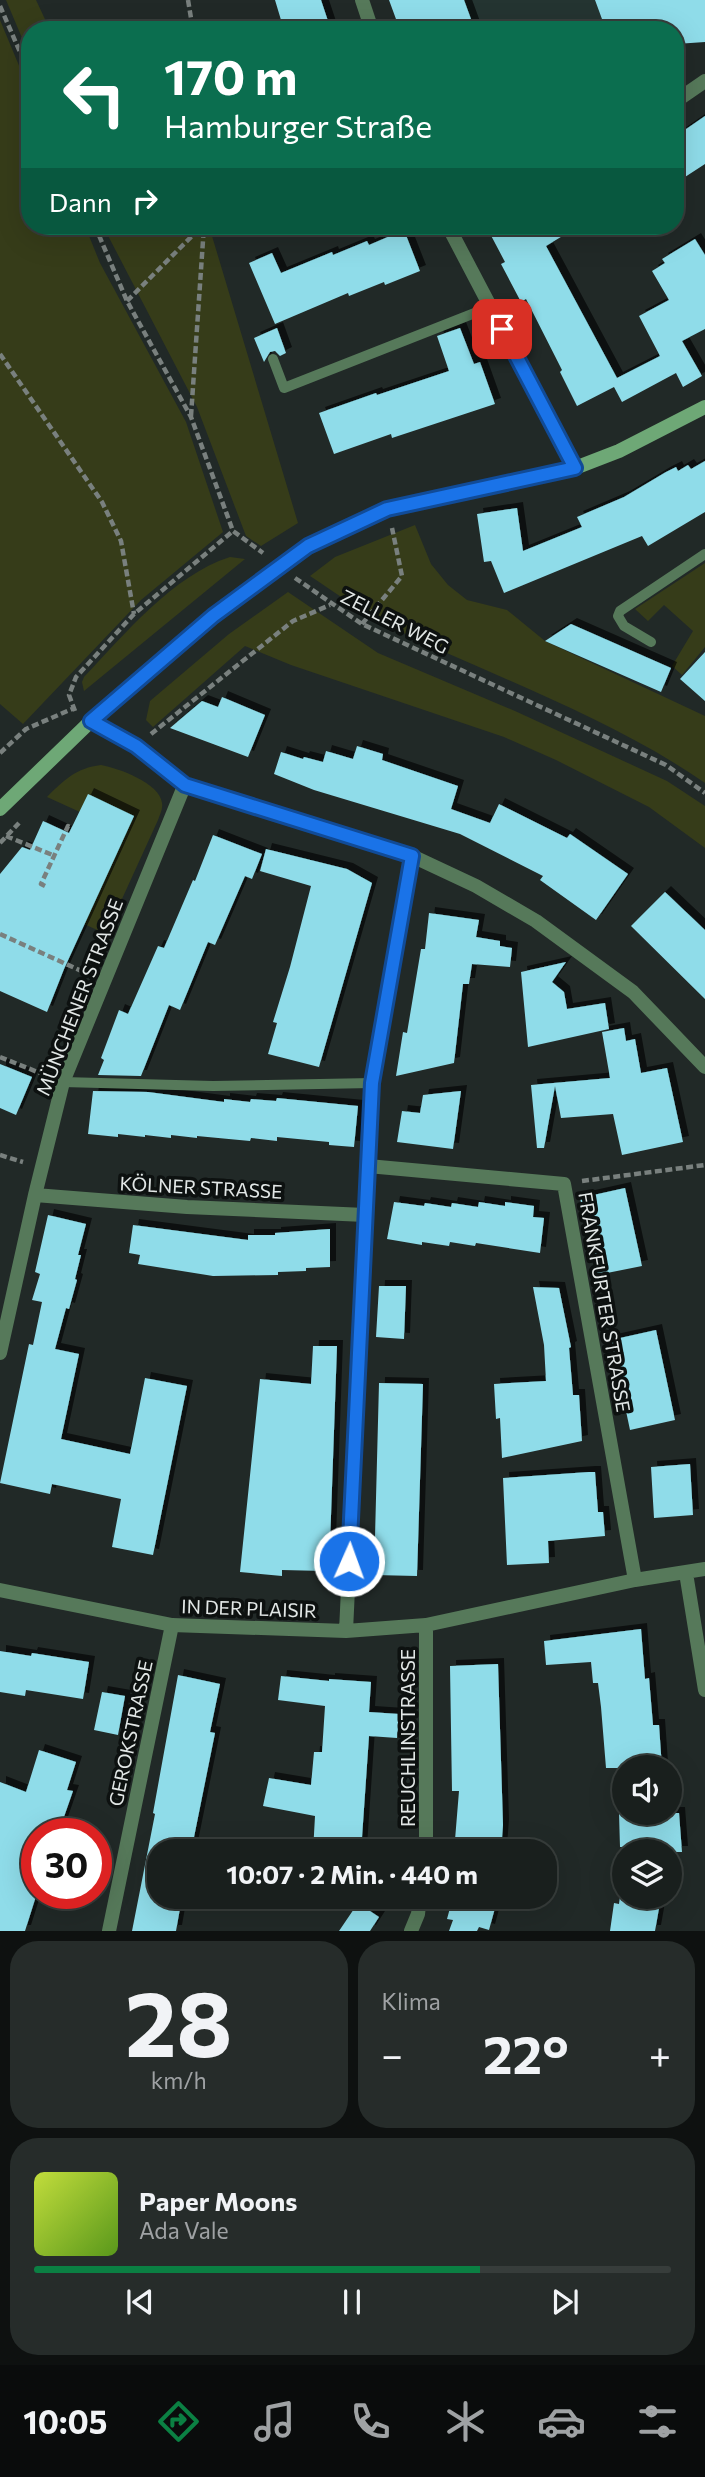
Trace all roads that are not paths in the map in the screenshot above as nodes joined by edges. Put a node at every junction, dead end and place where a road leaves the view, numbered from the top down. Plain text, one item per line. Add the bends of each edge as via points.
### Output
1 (362, 0) edge
2 (369, 21) edge
3 (705, 81) edge
4 (684, 95) edge
5 (453, 235) edge
6 (490, 307) junction
7 (273, 359) dead end
8 (705, 407) edge
9 (575, 468) junction
10 (705, 554) edge
11 (651, 642) dead end
12 (91, 721) junction
13 (185, 785) junction
14 (0, 809) edge
15 (412, 856) junction
16 (705, 1068) edge
17 (63, 1082) junction
18 (372, 1083) junction
19 (368, 1166) junction
20 (35, 1195) junction
21 (365, 1214) junction
22 (0, 1353) edge
23 (705, 1569) edge
24 (686, 1573) junction
25 (635, 1580) junction
26 (0, 1590) edge
27 (172, 1625) junction
28 (426, 1625) junction
29 (346, 1631) junction
30 (705, 1690) edge
31 (426, 1839) edge
32 (419, 1909) edge
33 (109, 1931) edge
34 (411, 1931) edge

1 - 2 street
3 - 4 street
5 - 6 street
6 - 7 lane via 284,388
6 - 9 street
8 - 9 street via 660,432
9 - 12 street via 387,509 308,546 213,616
10 - 11 lane via 620,611 624,626
12 - 13 street via 136,746
12 - 14 street
13 - 15 street
13 - 17 street, MÜNCHENER STRASSE
15 - 16 street via 536,921 633,992
15 - 18 street
17 - 18 lane via 213,1087
17 - 20 street, MÜNCHENER STRASSE
18 - 19 street
19 - 21 street
19 - 25 street, FRANKFURTER STRASSE via 479,1170 564,1184
20 - 21 street, KÖLNER STRASSE
20 - 22 street, MÜNCHENER STRASSE
21 - 29 street
23 - 24 street, IN DER PLAISIR
24 - 25 street, IN DER PLAISIR
24 - 30 street
25 - 28 street, IN DER PLAISIR
26 - 27 street, IN DER PLAISIR
27 - 29 street, IN DER PLAISIR
27 - 33 street, GEROKSTRASSE
28 - 29 street, IN DER PLAISIR
28 - 31 street, REUCHLINSTRASSE
32 - 34 street

